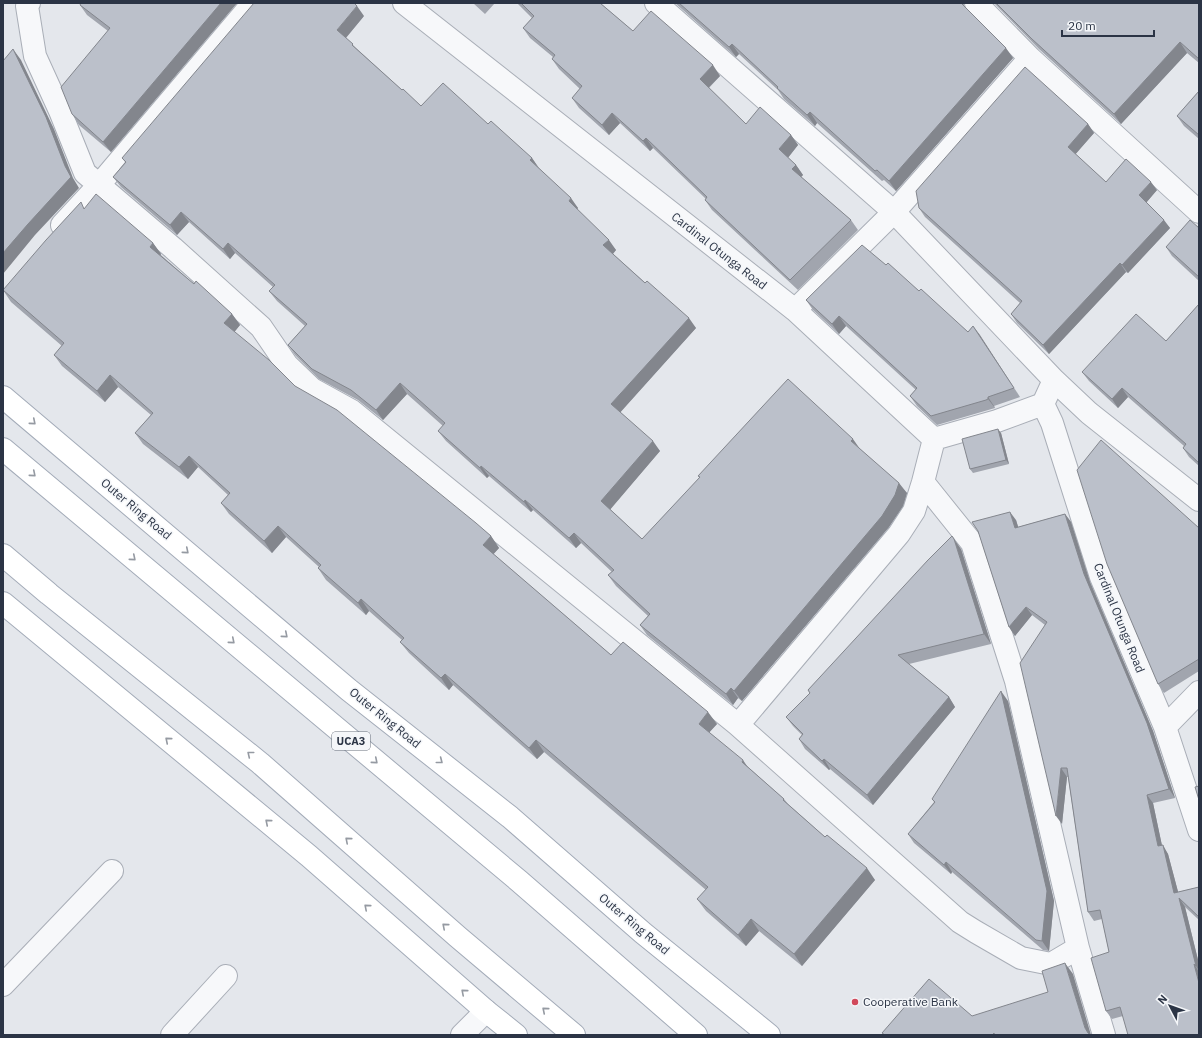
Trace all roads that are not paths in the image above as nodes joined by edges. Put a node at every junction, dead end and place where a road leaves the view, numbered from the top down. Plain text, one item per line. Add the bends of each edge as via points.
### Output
1 (253, 3) edge
2 (404, 3) edge
3 (656, 3) edge
4 (976, 3) edge
5 (24, 4) edge
6 (1030, 58) junction
7 (99, 185) junction
8 (894, 212) junction
9 (1199, 212) edge
10 (51, 237) edge
11 (795, 310) junction
12 (1054, 380) junction
13 (3, 397) edge
14 (1043, 404) junction
15 (934, 439) junction
16 (3, 449) edge
17 (923, 482) junction
18 (1199, 500) edge
19 (3, 555) edge
20 (3, 603) edge
21 (1199, 692) edge
22 (738, 726) junction
23 (1165, 727) junction
24 (1199, 830) edge
25 (112, 871) dead end
26 (1078, 948) junction
27 (226, 976) dead end
28 (3, 985) edge
29 (486, 1011) junction
30 (172, 1035) edge
31 (462, 1035) edge
32 (516, 1035) edge
33 (574, 1035) edge
34 (696, 1035) edge
35 (769, 1035) edge
36 (1104, 1035) edge

1 - 7 street
2 - 11 street, Cardinal Otunga Road
3 - 8 street
4 - 6 street
5 - 7 street via 35,56 85,173
6 - 8 street
6 - 9 street
7 - 10 street
7 - 22 street via 260,327 287,365 312,389 352,411
8 - 11 street
8 - 12 street
11 - 15 street, Cardinal Otunga Road
12 - 14 street
12 - 18 street via 1089,413
13 -> 35 main road, Outer Ring Road via 349,690 510,817 643,932
14 - 15 street via 997,421
14 - 23 street, Cardinal Otunga Road via 1052,423 1101,577
15 - 17 street
16 -> 34 main road, UCA3 via 519,881
17 - 22 street via 914,511 899,534
17 - 26 street via 972,543 1016,681
33 -> 19 main road via 452,932 260,763
29 -> 20 main road via 309,856
21 - 23 street
22 - 26 street via 960,922 1021,958 1051,964
23 - 24 street, Cardinal Otunga Road
25 - 28 street
26 - 36 street
27 - 30 street
29 - 31 street
29 - 32 main road

